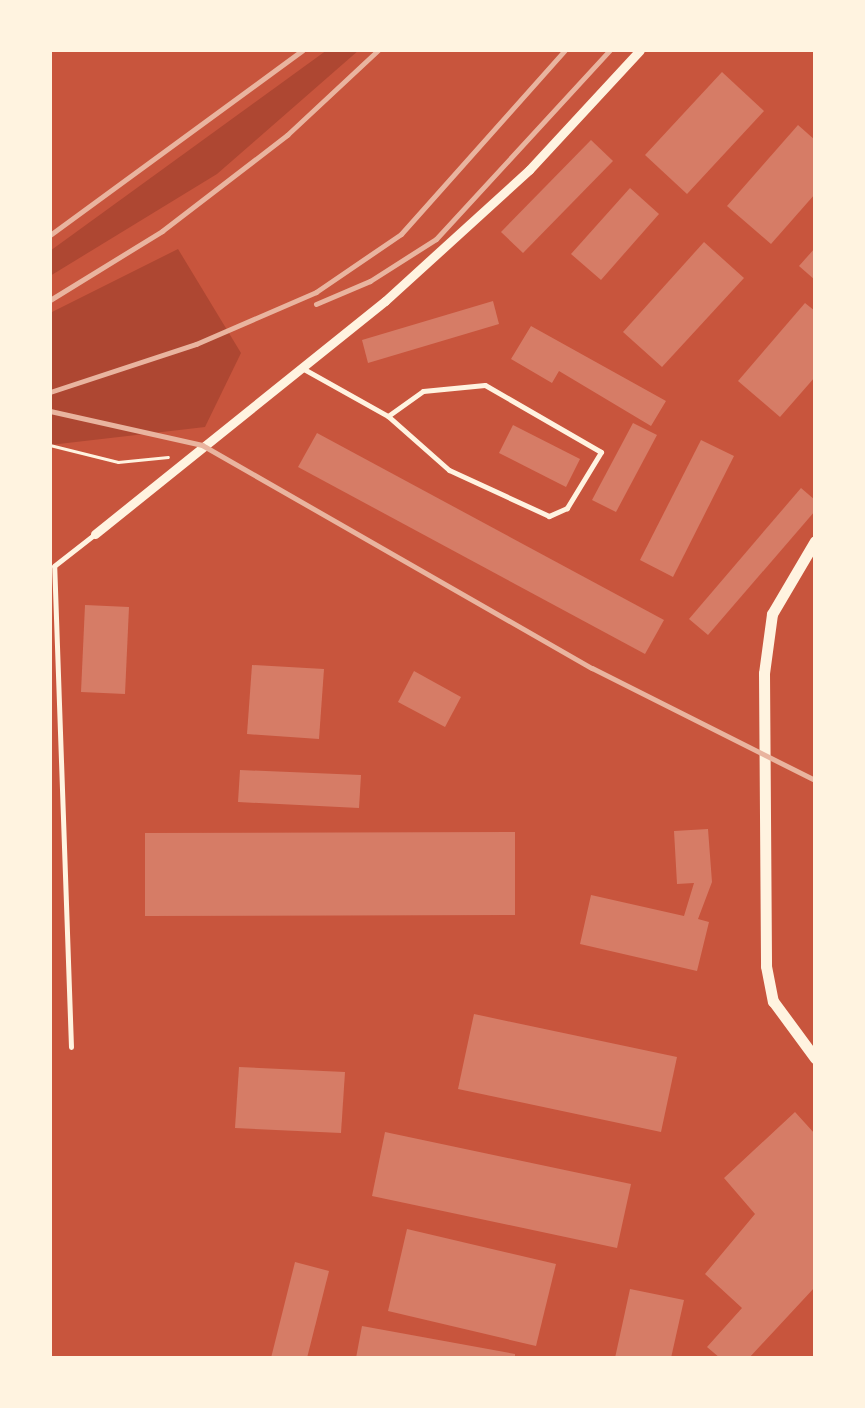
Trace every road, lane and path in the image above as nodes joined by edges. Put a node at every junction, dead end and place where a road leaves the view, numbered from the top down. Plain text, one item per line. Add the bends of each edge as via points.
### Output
1 (640, 50) edge
2 (299, 366) junction
3 (388, 416) junction
4 (50, 444) edge
5 (190, 456) junction
6 (95, 534) joint
7 (815, 541) edge
8 (52, 566) edge
9 (71, 1047) dead end
10 (815, 1058) edge

1 - 2 street via 530,170 385,301
2 - 3 lane
2 - 5 street
3 - 3 lane via 423,392 485,385 601,452 567,508 549,516 448,470
4 - 5 path via 118,462
5 - 6 street
6 - 8 lane
7 - 10 street via 772,614 764,673 766,966 773,1001
8 - 9 lane

